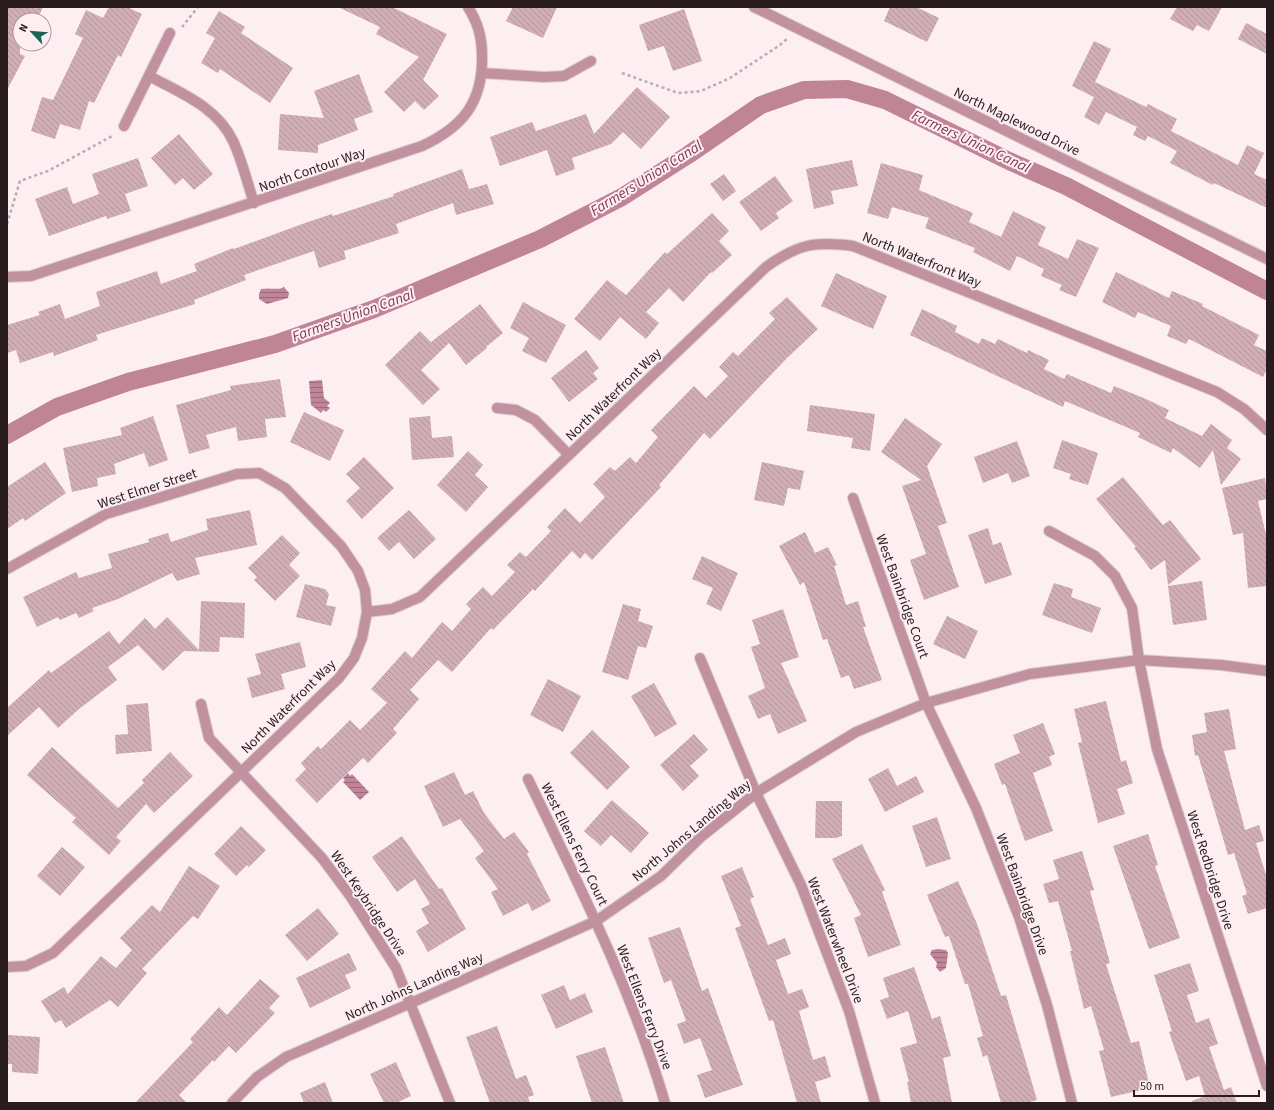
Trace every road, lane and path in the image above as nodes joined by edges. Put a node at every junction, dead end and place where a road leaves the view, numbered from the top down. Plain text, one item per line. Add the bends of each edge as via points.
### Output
1 (198, 7) edge
2 (468, 7) edge
3 (754, 7) edge
4 (174, 31) joint
5 (788, 38) dead end
6 (591, 61) dead end
7 (482, 73) junction
8 (622, 73) dead end
9 (149, 76) junction
10 (124, 126) dead end
11 (115, 135) dead end
12 (254, 203) junction
13 (7, 224) edge
14 (1267, 259) edge
15 (7, 278) edge
16 (497, 408) dead end
17 (1267, 430) edge
18 (569, 455) junction
19 (853, 498) dead end
20 (1048, 531) dead end
21 (7, 569) edge
22 (367, 612) junction
23 (700, 658) dead end
24 (1139, 660) junction
25 (1267, 670) edge
26 (926, 703) junction
27 (202, 704) dead end
28 (240, 773) junction
29 (528, 779) dead end
30 (756, 792) junction
31 (596, 922) junction
32 (7, 967) edge
33 (411, 1003) junction
34 (1267, 1086) edge
35 (243, 1099) edge
36 (232, 1103) edge
37 (450, 1103) edge
38 (665, 1103) edge
39 (875, 1103) edge
40 (1072, 1103) edge

1 - 4 path
2 - 7 street, North Contour Way via 482,36
3 - 14 street, North Maplewood Drive
4 - 9 street
5 - 8 path via 730,78 700,91 678,93
6 - 7 street via 564,76
7 - 12 street, North Contour Way via 478,94 468,112 440,138
9 - 10 street
9 - 12 street via 210,110 223,124 233,141
11 - 13 path via 48,171 20,181
12 - 15 street, North Contour Way via 31,276
16 - 18 street, North Waterfront Way via 516,410 535,420
17 - 18 street, North Waterfront Way via 1244,410 1217,392 853,246 833,243 813,244 788,252 766,267
18 - 22 street, North Waterfront Way via 420,597 392,609
19 - 26 street, West Bainbridge Court
20 - 24 street, West Redbridge Drive via 1095,556 1115,576 1132,608
21 - 22 street, West Elmer Street via 106,514 237,474 259,473 285,488 342,546 358,571 365,590
22 - 28 street, North Waterfront Way via 362,638 354,658 339,678
23 - 30 street, West Waterwheel Drive
24 - 25 street, North Johns Landing Way
24 - 26 street, North Johns Landing Way via 1030,674
24 - 34 street, West Redbridge Drive via 1157,749
26 - 30 street, North Johns Landing Way via 856,732
26 - 40 street, West Bainbridge Drive via 976,808 1018,917 1047,1005
27 - 28 street, West Keybridge Drive via 209,738
28 - 32 street, North Waterfront Way via 53,953 26,966
28 - 33 street, West Keybridge Drive via 325,862 351,897 396,968
29 - 31 street, West Ellens Ferry Court
30 - 31 street, North Johns Landing Way via 702,836 661,876
30 - 39 street, West Waterwheel Drive via 807,900 849,1011
31 - 33 street, North Johns Landing Way
31 - 38 street, West Ellens Ferry Drive via 653,1064
33 - 35 street, North Johns Landing Way via 286,1057 257,1077
33 - 37 street, West Keybridge Drive
35 - 36 street, North Johns Landing Way

